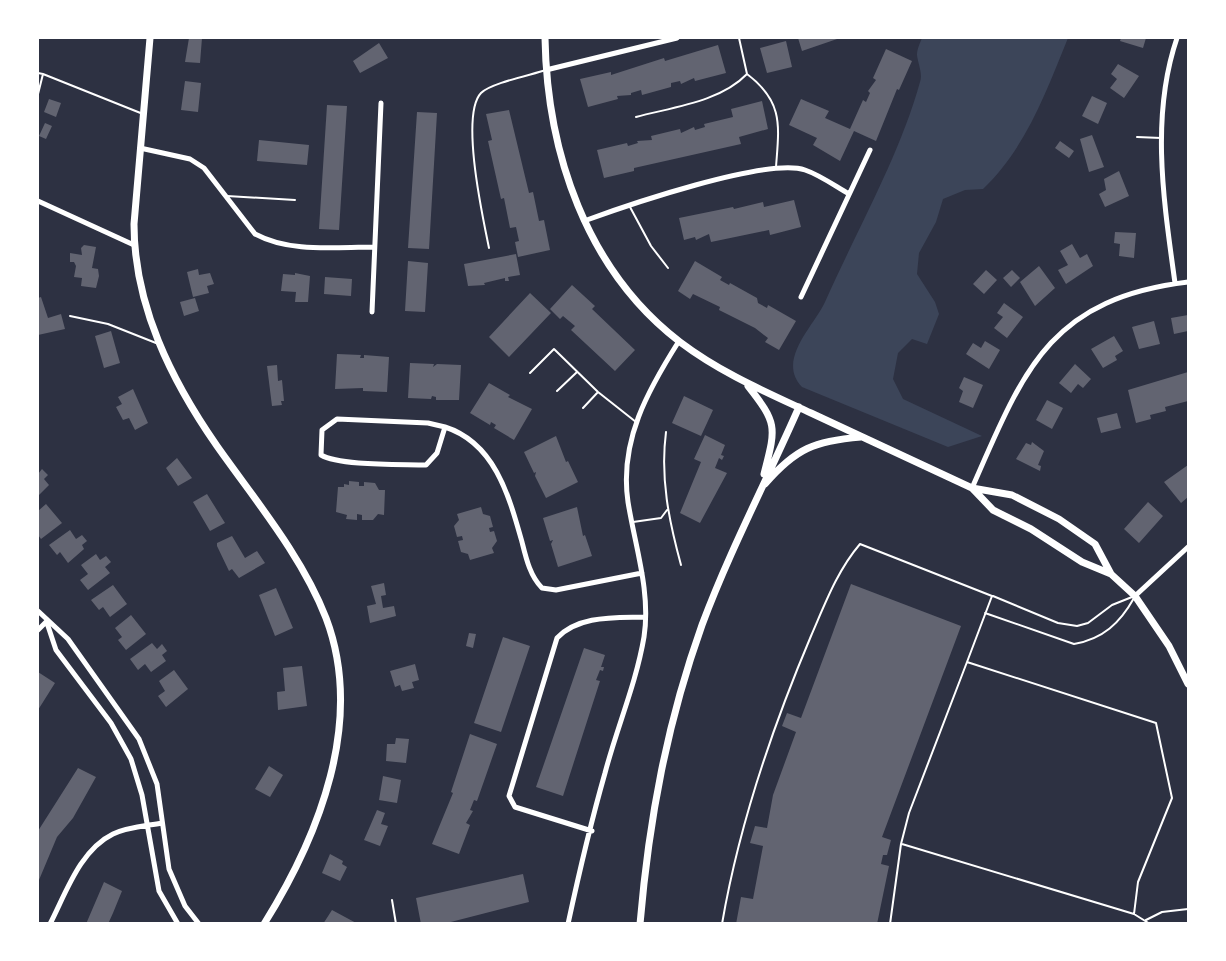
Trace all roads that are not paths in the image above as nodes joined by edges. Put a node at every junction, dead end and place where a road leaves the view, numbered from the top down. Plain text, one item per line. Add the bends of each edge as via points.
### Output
1 (150, 38) edge
2 (545, 38) edge
3 (677, 38) edge
4 (739, 38) edge
5 (1178, 38) edge
6 (546, 70) junction
7 (38, 73) edge
8 (43, 74) junction
9 (747, 74) junction
10 (38, 94) edge
11 (381, 104) dead end
12 (143, 114) junction
13 (636, 117) dead end
14 (1137, 136) dead end
15 (1161, 138) junction
16 (140, 148) junction
17 (870, 150) dead end
18 (776, 167) junction
19 (849, 194) junction
20 (227, 196) junction
21 (295, 200) dead end
22 (38, 201) edge
23 (629, 204) junction
24 (584, 221) junction
25 (134, 245) junction
26 (374, 247) junction
27 (489, 248) dead end
28 (668, 268) dead end
29 (1188, 282) edge
30 (1175, 283) junction
31 (801, 297) dead end
32 (372, 312) dead end
33 (70, 316) dead end
34 (679, 341) junction
35 (159, 344) junction
36 (577, 372) junction
37 (530, 373) dead end
38 (747, 384) junction
39 (557, 391) dead end
40 (598, 392) junction
41 (798, 407) junction
42 (583, 408) dead end
43 (636, 422) junction
44 (445, 427) junction
45 (666, 432) dead end
46 (862, 437) junction
47 (972, 488) junction
48 (760, 490) junction
49 (667, 510) junction
50 (633, 522) junction
51 (1188, 547) edge
52 (681, 565) dead end
53 (642, 573) junction
54 (1111, 574) junction
55 (992, 596) junction
56 (1135, 596) junction
57 (38, 611) edge
58 (985, 613) junction
59 (645, 617) junction
60 (46, 621) junction
61 (38, 630) edge
62 (967, 662) junction
63 (1188, 684) edge
64 (162, 823) junction
65 (146, 825) junction
66 (592, 831) junction
67 (901, 844) junction
68 (392, 900) dead end
69 (1188, 909) edge
70 (1134, 914) junction
71 (1147, 923) edge
72 (50, 924) edge
73 (177, 924) edge
74 (200, 924) edge
75 (264, 924) edge
76 (396, 924) edge
77 (568, 924) edge
78 (640, 924) edge
79 (722, 924) edge
80 (890, 924) edge

1 - 12 street
2 - 6 street
3 - 6 street
4 - 9 lane
5 - 15 street
6 - 24 street via 557,144
6 - 27 lane via 488,89 475,103 474,160
7 - 8 lane
8 - 10 lane
8 - 12 lane
9 - 13 lane via 724,93
9 - 18 lane via 776,106
11 - 26 street
12 - 16 street
14 - 15 lane
15 - 30 street via 1163,196
16 - 20 street via 190,159 204,168
16 - 25 street
17 - 19 street
18 - 19 street via 804,169
18 - 23 street
19 - 31 street
20 - 21 lane
20 - 26 street via 255,234 266,241 282,246
22 - 25 street
23 - 24 street
23 - 28 lane via 651,246
24 - 34 street via 618,277
25 - 35 street via 142,291
26 - 32 street
29 - 30 street
30 - 47 street via 1106,302 1057,335 1024,376
33 - 35 lane via 108,324
34 - 38 street
34 - 43 street
35 - 75 street via 191,408 308,582 326,617 337,655 340,705 328,783 298,862
36 - 37 lane via 554,349
36 - 39 lane
36 - 40 lane
38 - 41 street
38 - 48 street via 774,428
40 - 42 lane
40 - 43 lane
41 - 46 street
41 - 48 street
43 - 50 street via 627,465
44 - 44 street via 437,453 426,465 345,462 326,458 319,448 322,430 337,419
44 - 53 street via 465,435 495,468 512,506 534,577 542,588 556,590
45 - 49 lane
46 - 47 street
46 - 48 street via 806,447 778,469
47 - 54 street via 993,510 1032,529 1082,562
47 - 54 street via 1012,495 1059,519 1095,544
48 - 78 street via 703,623 669,733 652,813
49 - 50 lane via 661,518
49 - 52 lane
50 - 53 street
51 - 56 street
53 - 59 street
54 - 56 street
55 - 56 lane via 1068,626 1088,624 1112,605
55 - 58 lane
55 - 79 lane via 860,544 849,557 777,719
56 - 58 lane via 1123,618 1111,628 1074,644
56 - 63 street via 1169,646
57 - 60 street
58 - 62 lane
59 - 66 street via 635,675 604,773
59 - 66 street via 579,623 558,638 509,796 515,807
60 - 61 street
60 - 64 street via 68,639 129,721 149,759
60 - 65 street via 56,650 123,742 138,776
62 - 67 lane via 909,813
62 - 70 lane via 1156,723 1172,798 1138,882
64 - 65 street
64 - 74 street via 177,891
65 - 72 street via 113,834 90,852
65 - 73 street via 159,891
66 - 77 street
67 - 70 lane
67 - 80 lane
68 - 76 lane
69 - 71 lane via 1162,912
70 - 71 lane

